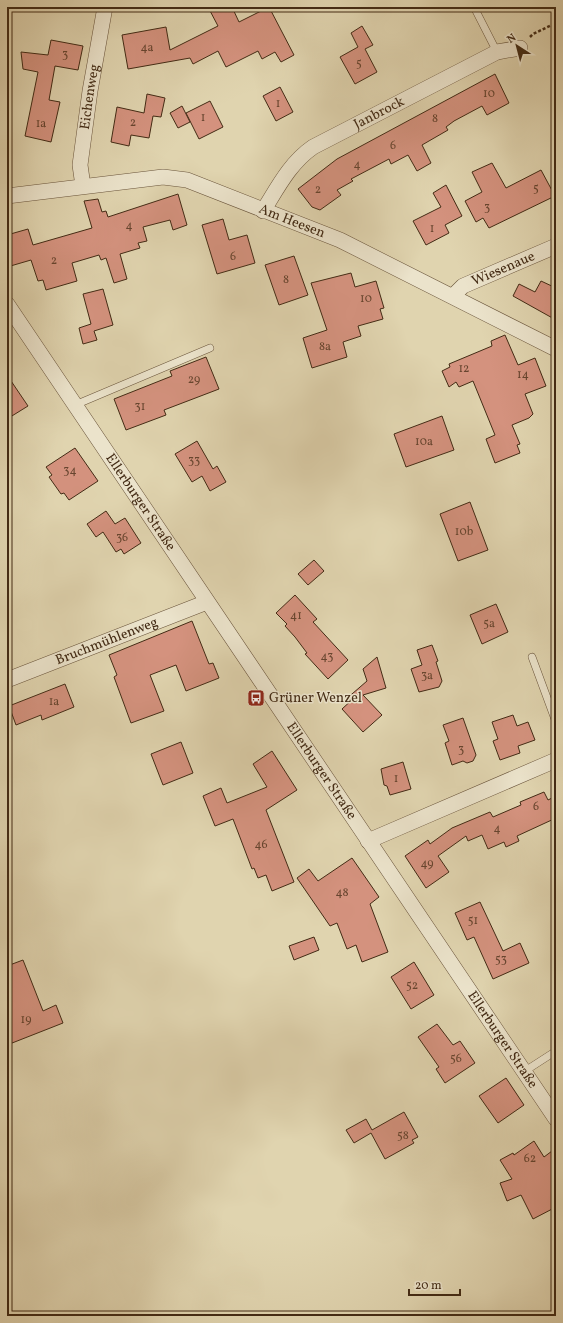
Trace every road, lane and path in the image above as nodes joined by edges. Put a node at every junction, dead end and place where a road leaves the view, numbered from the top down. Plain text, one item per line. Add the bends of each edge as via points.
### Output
1 (105, 7) edge
2 (474, 7) edge
3 (556, 24) edge
4 (520, 48) joint
5 (497, 52) junction
6 (83, 186) junction
7 (7, 196) edge
8 (263, 211) junction
9 (556, 246) edge
10 (453, 296) junction
11 (7, 304) edge
12 (210, 348) dead end
13 (556, 349) edge
14 (74, 405) junction
15 (207, 602) junction
16 (532, 657) dead end
17 (7, 680) edge
18 (556, 722) edge
19 (556, 760) edge
20 (368, 841) junction
21 (556, 1051) edge
22 (524, 1071) junction
23 (556, 1119) edge

1 - 6 street, Eichenweg via 80,165
2 - 5 lane
3 - 4 path via 533,34
4 - 5 street, Janbrock
5 - 8 street, Janbrock via 313,147 290,168
6 - 7 street, Am Heesen
6 - 8 street, Am Heesen via 163,177 176,178 187,180
8 - 10 street, Am Heesen via 340,240
9 - 10 street, Wiesenaue via 463,286
10 - 13 street, Am Heesen
11 - 14 street, Ellerburger Straße
12 - 14 lane
14 - 15 street, Ellerburger Straße
15 - 17 street, Bruchmühlenweg
15 - 20 street, Ellerburger Straße
16 - 18 lane
19 - 20 street
20 - 22 street, Ellerburger Straße
21 - 22 lane
22 - 23 street, Ellerburger Straße

